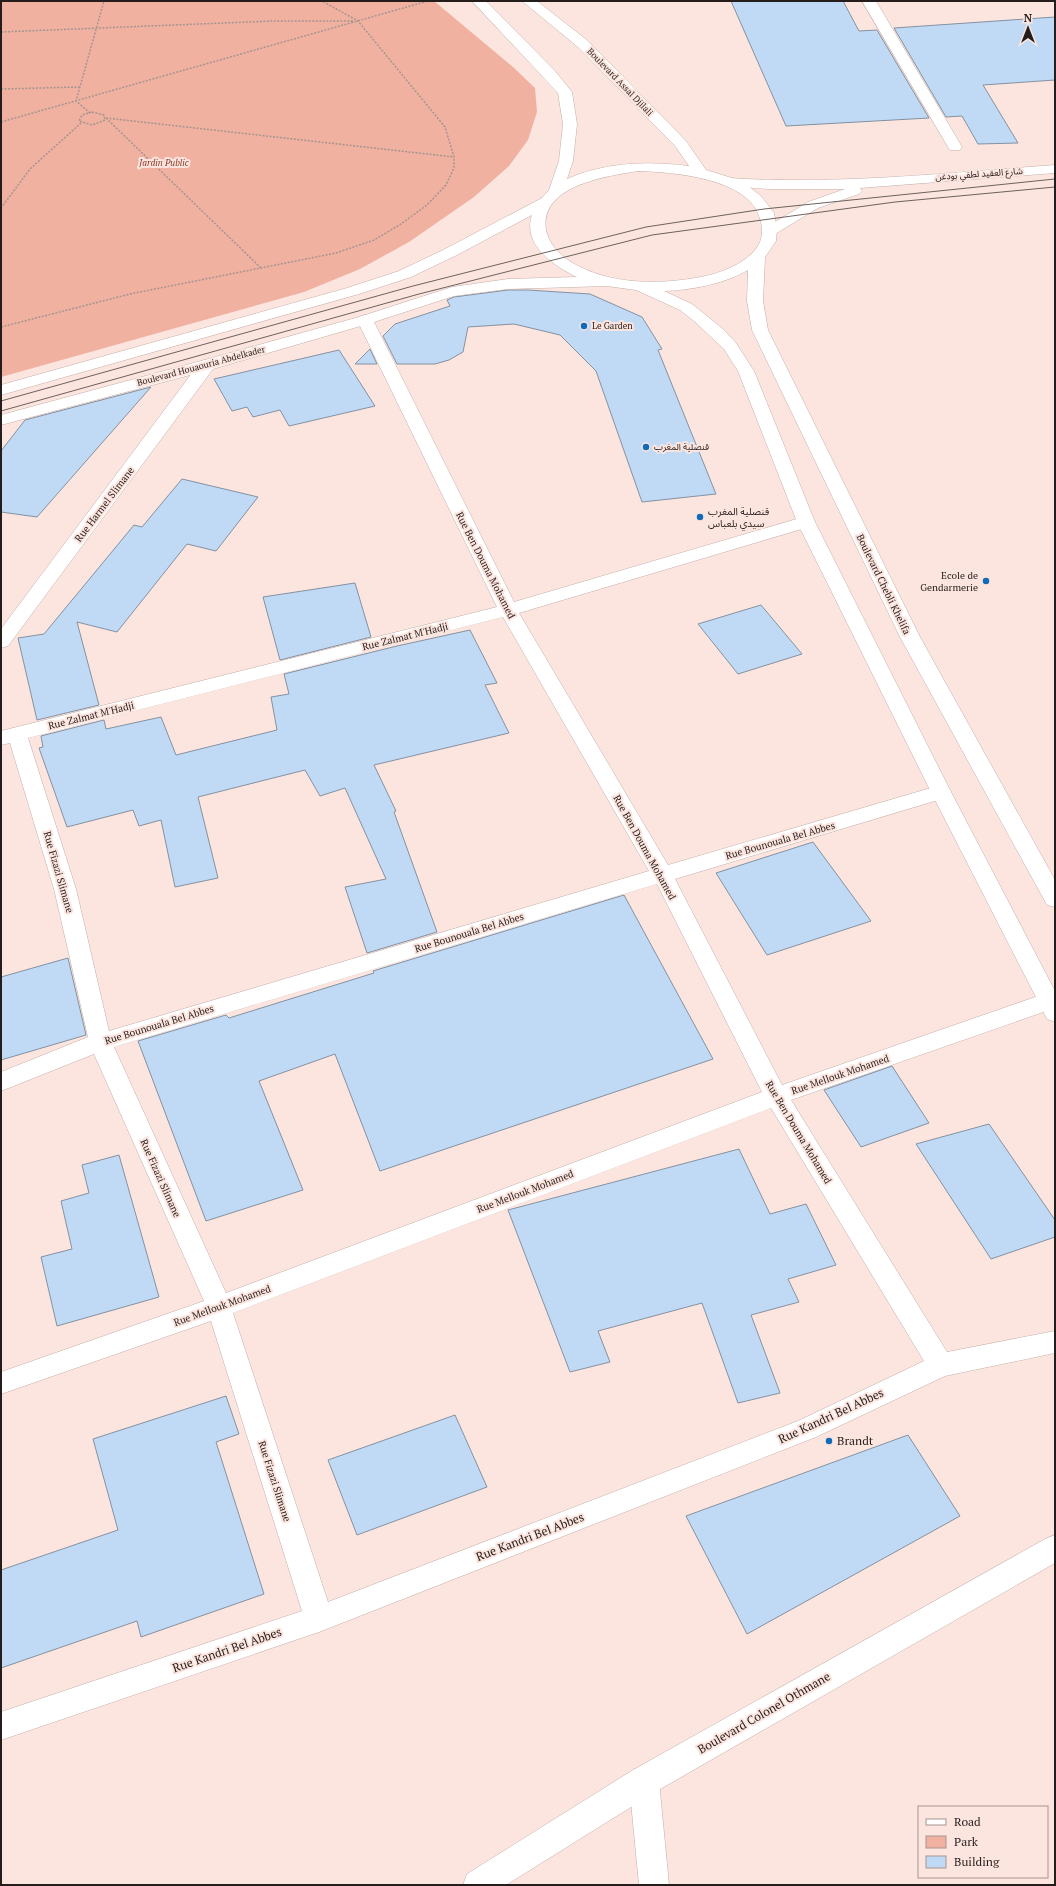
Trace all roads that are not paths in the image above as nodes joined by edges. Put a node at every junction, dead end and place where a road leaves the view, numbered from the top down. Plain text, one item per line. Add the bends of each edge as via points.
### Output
1 (479, 1) edge
2 (529, 1) edge
3 (868, 1) edge
4 (955, 147) dead end
5 (1055, 169) edge
6 (701, 173) junction
7 (904, 180) junction
8 (728, 182) junction
9 (551, 196) junction
10 (770, 231) junction
11 (757, 256) junction
12 (607, 281) junction
13 (640, 286) junction
14 (365, 320) junction
15 (207, 365) junction
16 (1, 390) edge
17 (1, 420) edge
18 (806, 522) junction
19 (508, 610) junction
20 (1, 642) edge
21 (9, 736) edge
22 (941, 792) junction
23 (662, 874) junction
24 (1055, 899) edge
25 (1053, 1004) edge
26 (100, 1042) junction
27 (1, 1082) edge
28 (776, 1096) junction
29 (219, 1307) junction
30 (1055, 1342) edge
31 (942, 1365) junction
32 (1, 1383) edge
33 (1055, 1548) edge
34 (319, 1619) junction
35 (1, 1726) edge
36 (644, 1781) junction
37 (478, 1885) edge
38 (654, 1885) edge

1 - 9 street via 565,92 570,124 566,161
2 - 6 street, Boulevard Assal Djilali via 582,44 681,144
3 - 4 street
5 - 7 street, شارع العقيد لطفي بودغن
6 - 8 street
6 - 9 street via 670,167 606,171 578,179
7 - 8 street via 796,185
7 - 10 street via 870,186 820,202
8 - 10 street via 749,194 764,209
9 - 12 street via 539,213 537,226 541,240 550,252 571,268
9 - 16 street via 451,252 405,274
10 - 11 street via 766,244
11 - 13 street via 741,268 695,284
11 - 24 street, Boulevard Chebli Khelifa via 755,301 760,330 910,637
12 - 13 street
12 - 14 street, Boulevard Houaouria Abdelkader via 482,286 452,292
13 - 18 street via 686,307 730,346 746,371
14 - 15 street, Boulevard Houaouria Abdelkader
14 - 19 street, Rue Ben Douma Mohamed
15 - 17 street, Boulevard Houaouria Abdelkader
15 - 20 street, Rue Harmel Slimane
18 - 19 street, Rue Zalmat M'Hadji
18 - 22 street
19 - 21 street, Rue Zalmat M'Hadji
19 - 23 street, Rue Ben Douma Mohamed
21 - 26 street, Rue Fizazi Slimane via 65,889
22 - 23 street, Rue Bounouala Bel Abbes
22 - 25 street
23 - 26 street, Rue Bounouala Bel Abbes
23 - 28 street, Rue Ben Douma Mohamed
25 - 28 street, Rue Mellouk Mohamed
26 - 27 street, Rue Bounouala Bel Abbes
26 - 29 street, Rue Fizazi Slimane
28 - 29 street, Rue Mellouk Mohamed
28 - 31 street, Rue Ben Douma Mohamed
29 - 32 street, Rue Mellouk Mohamed
29 - 34 street, Rue Fizazi Slimane
30 - 31 street, Rue Kandri Bel Abbes
31 - 34 street, Rue Kandri Bel Abbes via 807,1429
33 - 36 street, Boulevard Colonel Othmane
34 - 35 street, Rue Kandri Bel Abbes
36 - 37 street, Boulevard Colonel Othmane
36 - 38 street

